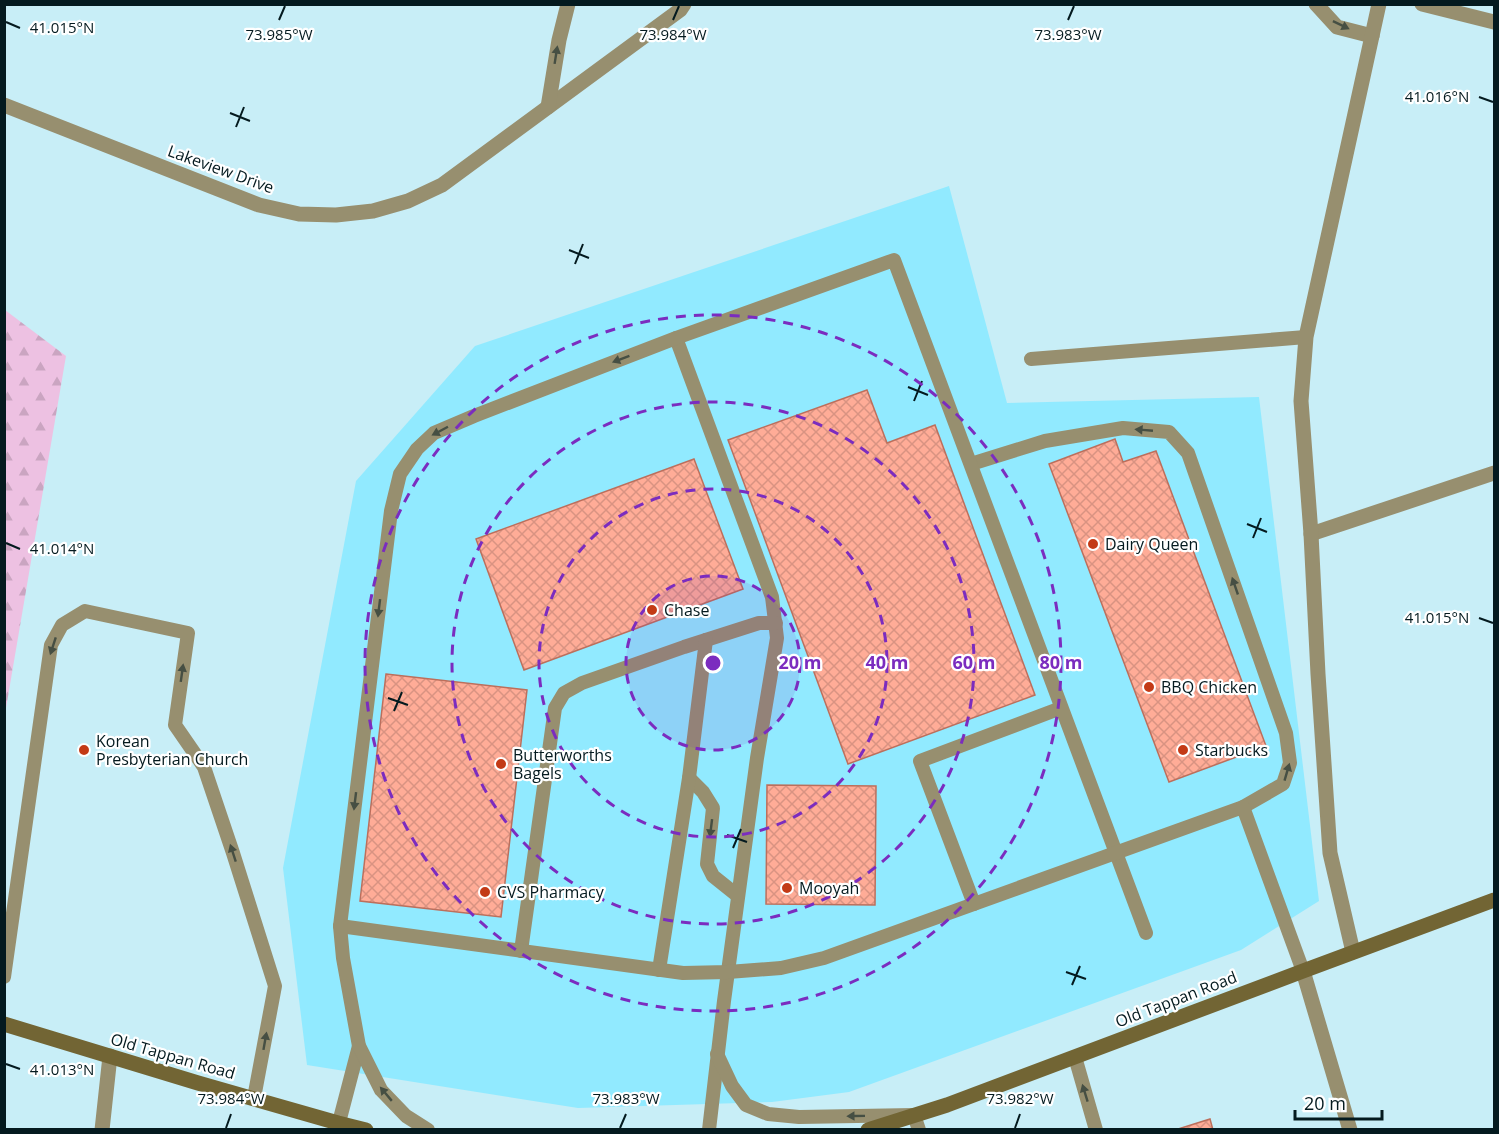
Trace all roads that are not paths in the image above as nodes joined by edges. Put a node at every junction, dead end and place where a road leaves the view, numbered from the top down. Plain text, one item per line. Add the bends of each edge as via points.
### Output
1 (568, 4) edge
2 (684, 4) edge
3 (1316, 4) edge
4 (1378, 4) edge
5 (1424, 4) edge
6 (1494, 21) edge
7 (1372, 36) junction
8 (4, 105) edge
9 (548, 107) junction
10 (676, 338) junction
11 (1306, 338) junction
12 (1031, 359) dead end
13 (971, 464) junction
14 (1494, 473) edge
15 (1311, 534) junction
16 (776, 623) junction
17 (706, 640) junction
18 (1061, 708) junction
19 (689, 778) junction
20 (1244, 807) junction
21 (1116, 853) junction
22 (738, 896) junction
23 (1494, 900) edge
24 (974, 904) junction
25 (340, 926) junction
26 (1146, 933) dead end
27 (521, 951) junction
28 (1353, 952) junction
29 (659, 970) junction
30 (1303, 971) junction
31 (728, 972) junction
32 (4, 976) edge
33 (4, 1024) edge
34 (359, 1046) junction
35 (717, 1054) junction
36 (110, 1056) junction
37 (1075, 1057) junction
38 (254, 1098) junction
39 (917, 1122) edge
40 (337, 1126) edge
41 (102, 1130) edge
42 (366, 1130) edge
43 (428, 1130) edge
44 (709, 1130) edge
45 (868, 1130) edge
46 (1096, 1130) edge
47 (1350, 1130) edge

9 -> 1 street
2 - 9 street, Lakeview Drive
3 -> 7 street via 1337,27
4 - 7 street
5 - 6 street
7 - 11 street
8 - 9 street, Lakeview Drive via 259,206 299,214 336,215 373,211 442,185
10 - 13 lane via 894,260
10 - 16 lane via 772,597
10 -> 25 lane via 434,433 400,474 391,511
11 - 12 lane
11 - 15 street via 1301,401
13 - 18 lane
20 -> 13 lane via 1283,784 1290,763 1286,733 1188,453 1168,432 1124,428 1045,441
14 - 15 street
15 - 28 street via 1330,853
16 - 17 lane via 759,622
16 - 22 lane via 777,638
17 - 19 lane
17 - 27 lane via 582,682 564,693 555,708
18 - 21 lane
18 - 24 lane via 920,761
19 -> 22 lane via 713,808 706,864 713,876
19 - 29 lane
20 - 21 lane
20 - 30 lane
21 - 24 lane
21 - 26 lane
22 - 31 lane
23 - 28 main road, Old Tappan Road
24 - 31 lane via 824,958 781,968
25 - 27 lane
25 - 34 lane via 342,958
27 - 29 lane
28 - 30 main road, Old Tappan Road
29 - 31 lane
30 - 37 main road, Old Tappan Road
30 - 47 street
31 - 35 lane
38 -> 32 lane via 275,986 204,767 175,725 188,633 85,611 62,625 51,645
33 - 36 main road, Old Tappan Road
34 - 40 lane
43 -> 34 lane via 406,1116 381,1089
39 -> 35 lane via 768,1114 746,1105
35 - 44 lane
36 - 38 main road, Old Tappan Road
36 - 41 street
37 - 39 main road, Old Tappan Road via 947,1105
46 -> 37 lane
38 - 40 main road, Old Tappan Road
39 - 45 main road, Old Tappan Road
40 - 42 main road, Old Tappan Road

